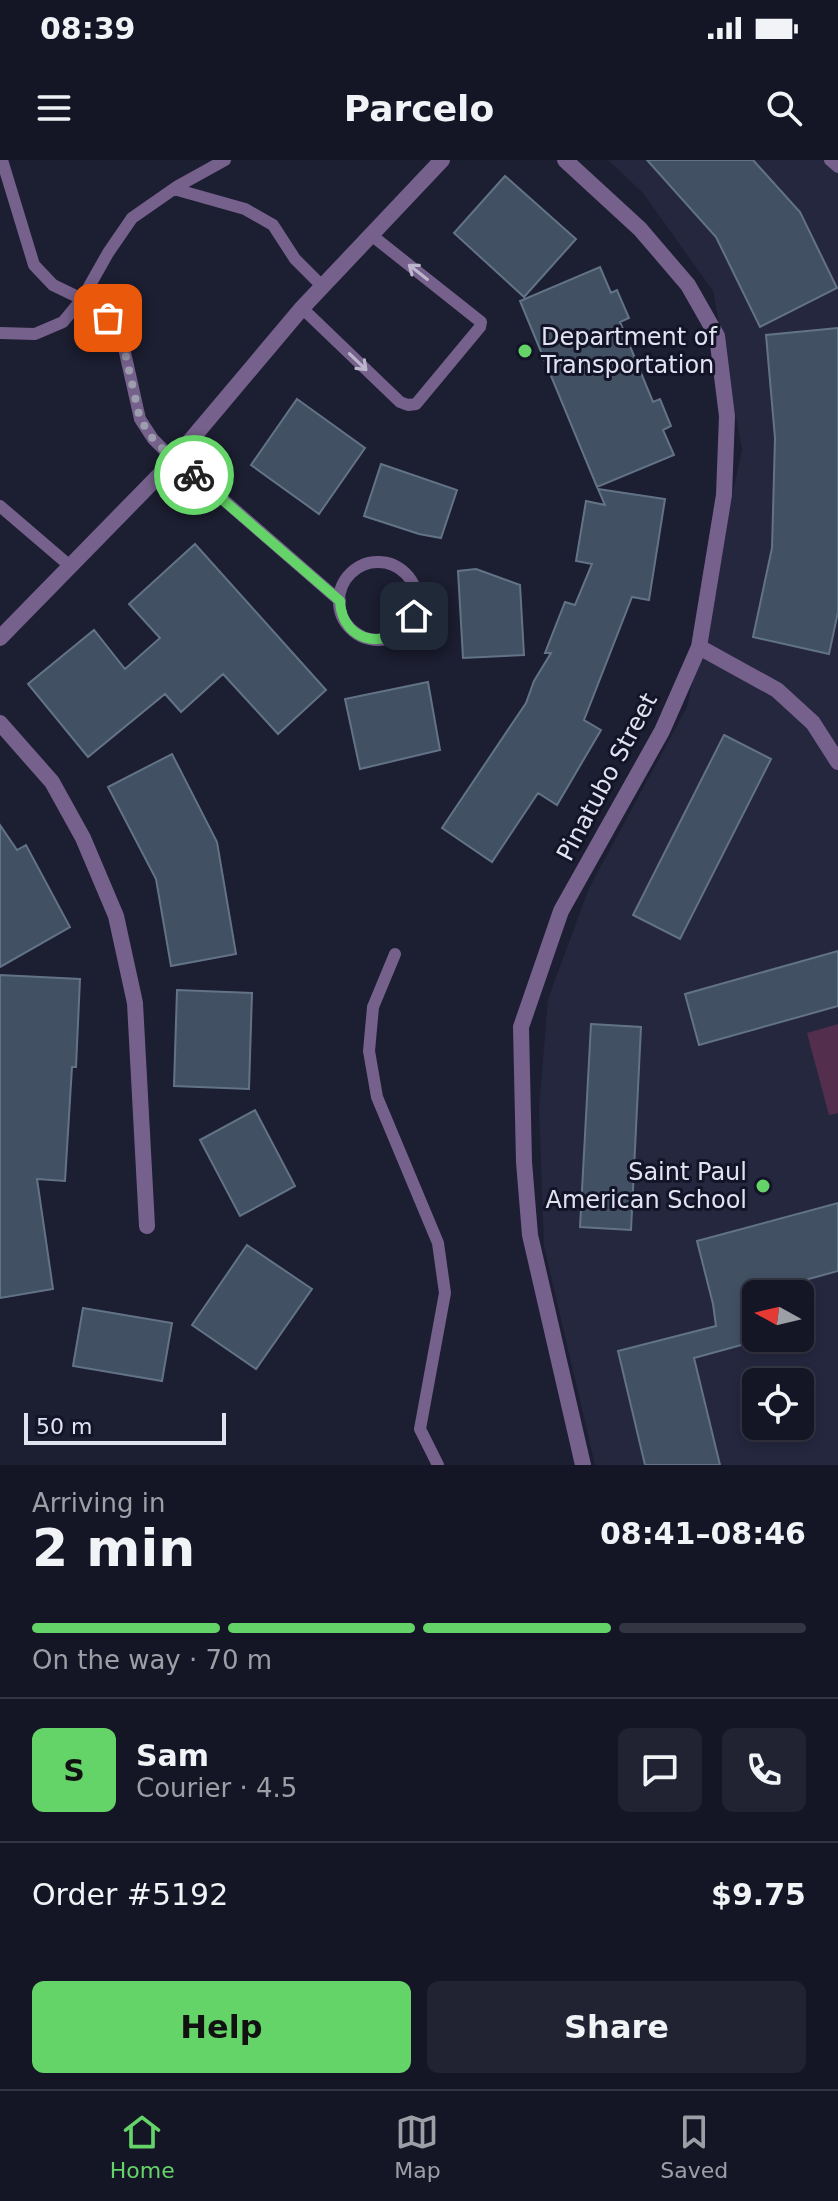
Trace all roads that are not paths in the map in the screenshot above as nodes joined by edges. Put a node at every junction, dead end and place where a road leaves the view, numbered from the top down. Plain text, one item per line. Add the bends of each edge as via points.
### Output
1 (2, 160) edge
2 (225, 160) edge
3 (442, 160) edge
4 (565, 160) edge
5 (830, 160) edge
6 (838, 167) edge
7 (174, 189) junction
8 (370, 234) junction
9 (322, 286) junction
10 (82, 299) junction
11 (302, 308) junction
12 (0, 333) edge
13 (174, 460) junction
14 (0, 506) edge
15 (70, 566) junction
16 (340, 601) junction
17 (0, 638) edge
18 (699, 647) junction
19 (0, 723) edge
20 (838, 762) edge
21 (395, 954) dead end
22 (147, 1226) dead end
23 (438, 1465) edge
24 (583, 1465) edge

1 - 10 lane via 34,265 53,285
2 - 7 lane
3 - 8 street
4 - 18 street, Pinatubo Street via 659,251 688,285 717,336 727,416 724,495
5 - 6 lane
7 - 9 lane via 245,209 273,225 295,259
7 - 10 lane via 132,218
8 - 9 street
11 -> 8 lane via 400,402 416,404 481,322
9 - 11 street
10 - 12 lane via 63,322 35,334
10 - 13 lane via 108,318 122,339 140,419
11 - 13 street
13 - 15 street
13 - 16 lane
14 - 15 lane
15 - 17 street
16 - 16 lane via 352,630 387,638 408,626 417,592 404,571 370,562 349,575
18 - 20 street via 777,690 813,723
18 - 24 street, Pinatubo Street via 662,731 561,911 521,1027 530,1235
19 - 22 street via 52,782 116,916 135,1003
21 - 23 lane via 373,1007 369,1051 377,1097 438,1243 445,1293 420,1429

